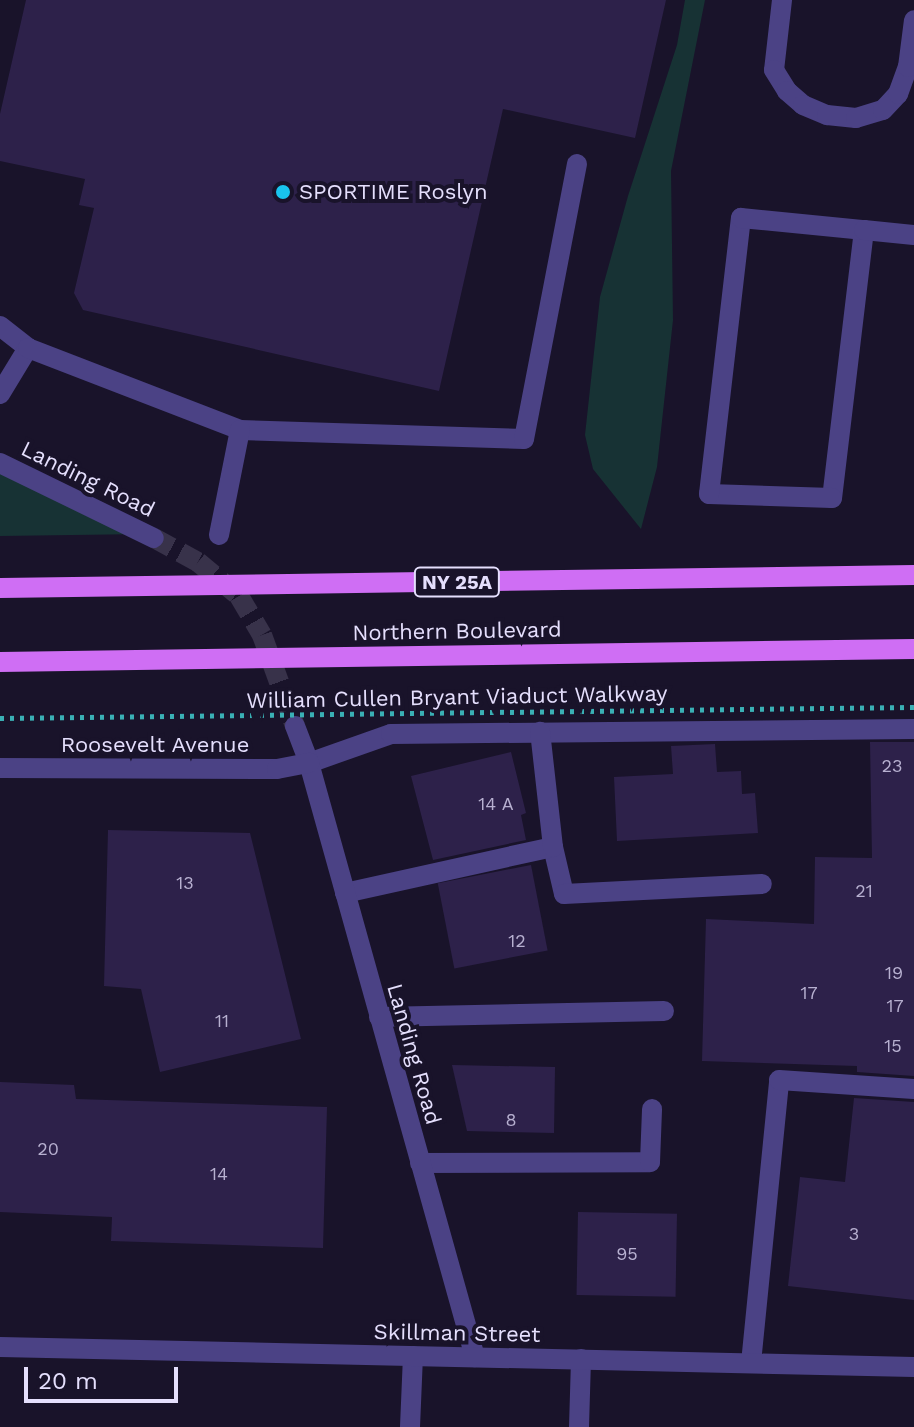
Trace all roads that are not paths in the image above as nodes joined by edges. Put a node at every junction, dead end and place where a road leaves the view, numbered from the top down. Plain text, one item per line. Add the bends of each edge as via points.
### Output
1 (782, 0) edge
2 (914, 20) edge
3 (577, 164) dead end
4 (864, 230) junction
5 (914, 235) edge
6 (0, 326) edge
7 (28, 348) junction
8 (0, 394) edge
9 (240, 430) junction
10 (0, 463) edge
11 (219, 535) dead end
12 (154, 538) tunnel mouth
13 (914, 575) edge
14 (0, 588) edge
15 (914, 649) edge
16 (0, 662) edge
17 (295, 726) tunnel mouth
18 (914, 729) edge
19 (540, 732) junction
20 (309, 763) junction
21 (0, 768) edge
22 (553, 847) junction
23 (762, 884) dead end
24 (345, 893) junction
25 (664, 1011) dead end
26 (379, 1017) junction
27 (914, 1089) edge
28 (652, 1109) dead end
29 (420, 1163) junction
30 (0, 1347) edge
31 (413, 1356) junction
32 (475, 1357) junction
33 (581, 1359) junction
34 (751, 1363) junction
35 (914, 1367) edge
36 (410, 1427) edge
37 (579, 1427) edge

1 - 2 street via 774,70 803,105 827,115 856,118 883,110 898,94 908,67
3 - 9 street via 524,439
4 - 4 street via 741,218 709,494 832,498
4 - 5 street
6 - 7 street
7 - 8 street
7 - 9 street
9 - 11 street
10 - 12 street, Landing Road
13 - 14 main road, NY 25A, bridge
15 - 16 main road, Northern Boulevard, bridge
17 - 20 street, Landing Road
18 - 19 street, Roosevelt Avenue
19 - 20 street, Roosevelt Avenue via 391,729
19 - 22 street
20 - 21 street, Roosevelt Avenue via 277,769
20 - 24 street, Landing Road
22 - 23 street via 564,894
22 - 24 street
24 - 26 street, Landing Road
25 - 26 street
26 - 29 street, Landing Road
27 - 34 street via 779,1080
28 - 29 street via 650,1162
29 - 32 street, Landing Road
30 - 31 street, Skillman Street
31 - 32 street, Skillman Street
31 - 36 street
32 - 33 street, Skillman Street
33 - 34 street, Skillman Street
33 - 37 street
34 - 35 street, Skillman Street

